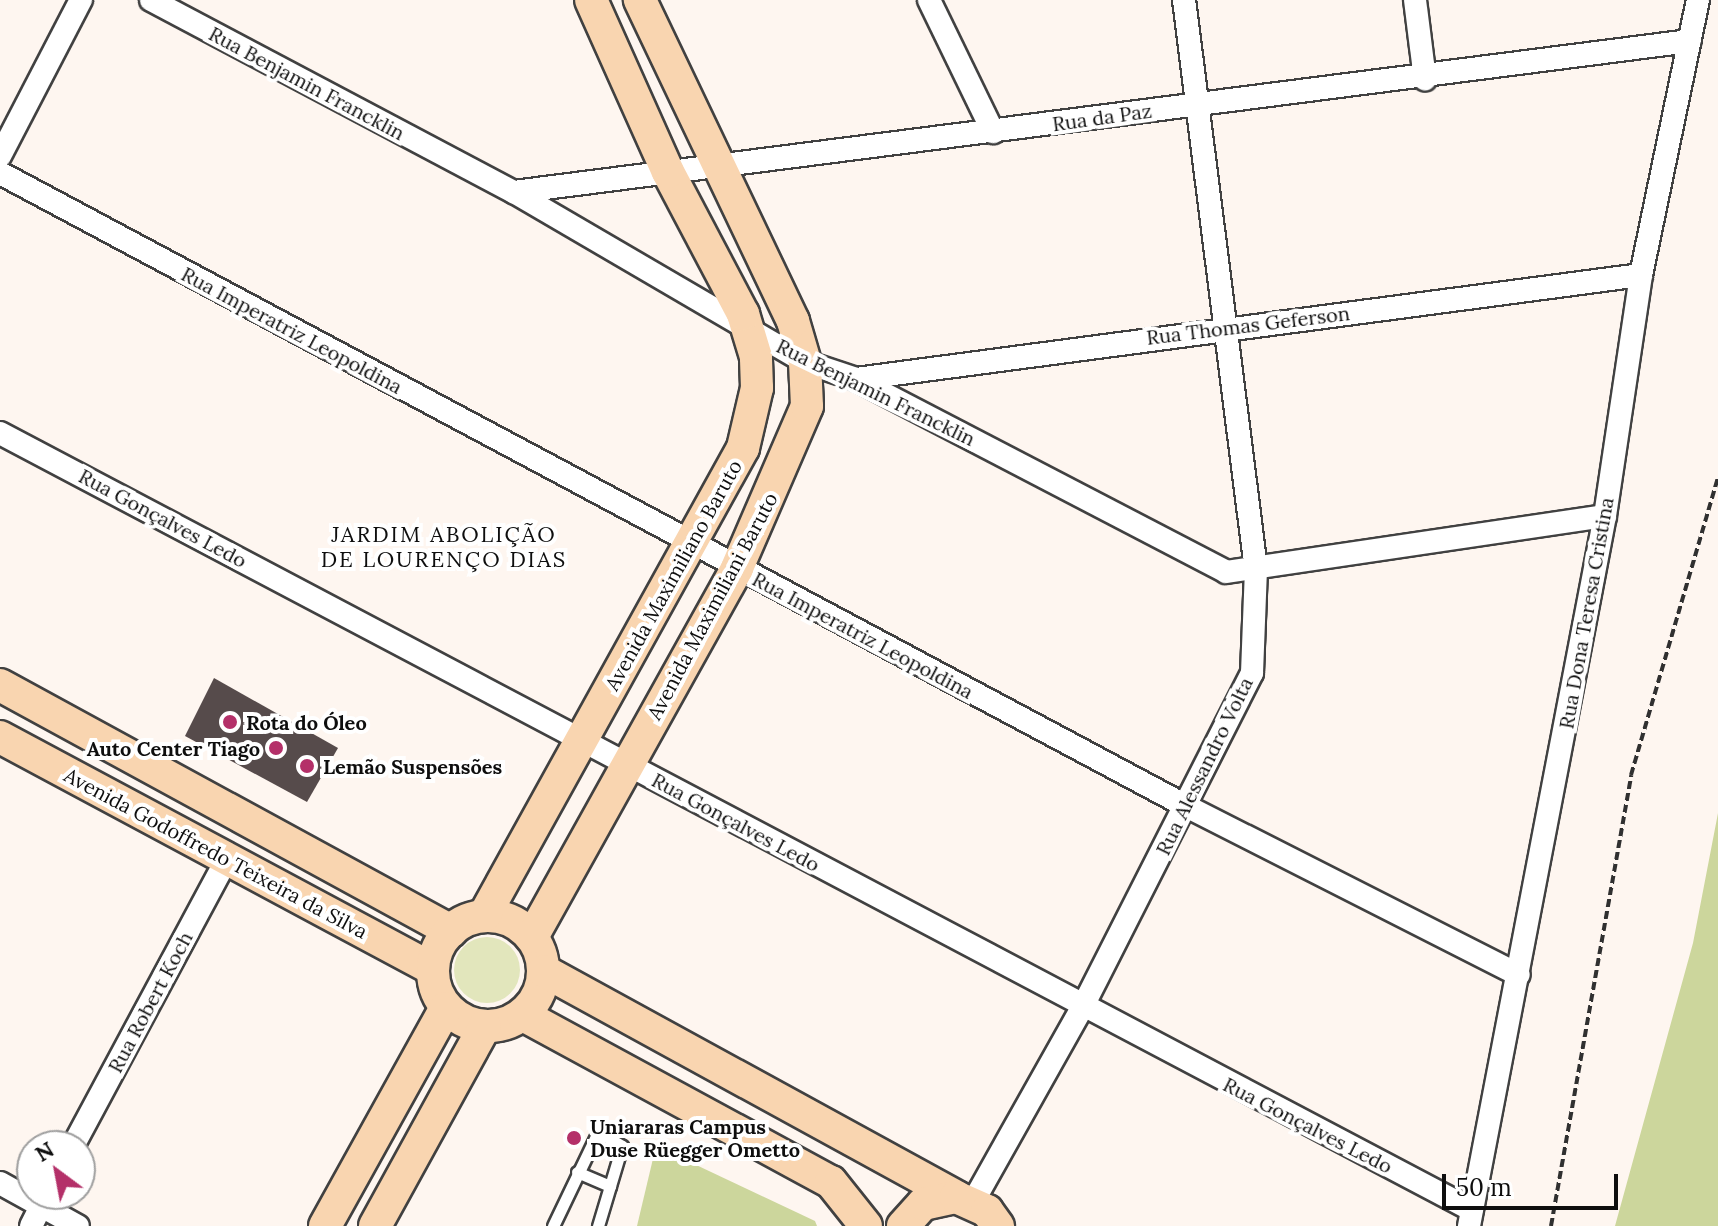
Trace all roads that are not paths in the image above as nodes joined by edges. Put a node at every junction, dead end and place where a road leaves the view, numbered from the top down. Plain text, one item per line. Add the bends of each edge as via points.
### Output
1 (81, 0) edge
2 (151, 0) edge
3 (591, 0) edge
4 (640, 0) edge
5 (929, 0) edge
6 (1184, 0) edge
7 (1415, 0) edge
8 (1698, 0) edge
9 (1689, 41) junction
10 (1425, 79) junction
11 (1195, 104) junction
12 (993, 132) junction
13 (0, 156) edge
14 (720, 168) junction
15 (668, 172) junction
16 (0, 173) edge
17 (514, 192) junction
18 (1641, 275) junction
19 (746, 326) junction
20 (1229, 327) junction
21 (805, 362) junction
22 (856, 379) junction
23 (0, 433) edge
24 (1605, 516) junction
25 (689, 542) junction
26 (737, 568) junction
27 (1256, 569) junction
28 (0, 685) edge
29 (0, 737) edge
30 (584, 739) junction
31 (628, 764) junction
32 (1186, 806) junction
33 (227, 859) junction
34 (484, 916) junction
35 (451, 931) junction
36 (532, 937) junction
37 (433, 969) junction
38 (544, 971) junction
39 (1519, 975) junction
40 (446, 1008) junction
41 (1082, 1008) junction
42 (523, 1015) junction
43 (485, 1026) junction
44 (82, 1130) edge
45 (577, 1172) junction
46 (610, 1186) junction
47 (57, 1210) edge
48 (985, 1214) edge
49 (1471, 1218) edge
50 (558, 1225) edge
51 (78, 1226) edge
52 (325, 1226) edge
53 (375, 1226) edge
54 (598, 1226) edge
55 (866, 1226) edge
56 (903, 1226) edge

1 - 13 street
2 - 17 street, Rua Benjamin Francklin
3 - 15 street, Avenida Maximiliano Baruto
4 - 14 street, Avenida Maximiliani Baruto
5 - 12 street
6 - 11 street, Rua Alessandro Volta
7 - 10 street
8 - 9 street, Rua Dona Teresa Cristina
9 - 10 street, Rua da Paz
9 - 18 street, Rua Dona Teresa Cristina
10 - 11 street, Rua da Paz
11 - 12 street, Rua da Paz
11 - 20 street, Rua Alessandro Volta
12 - 14 street, Rua da Paz
14 - 15 street, Rua da Paz
14 - 21 street, Avenida Maximiliani Baruto via 793,321
15 - 17 street, Rua da Paz
15 - 19 street, Avenida Maximiliano Baruto
16 - 25 street, Rua Imperatriz Leopoldina
17 - 19 street, Rua Benjamin Francklin
18 - 20 street, Rua Thomas Geferson
18 - 24 street, Rua Dona Teresa Cristina
19 - 21 street, Rua Benjamin Francklin
19 - 25 street, Avenida Maximiliano Baruto via 756,357 757,388 743,448
20 - 22 street, Rua Thomas Geferson
20 - 27 street, Rua Alessandro Volta
21 - 22 street, Rua Benjamin Francklin
21 - 26 street, Avenida Maximiliani Baruto via 807,406
22 - 27 street, Rua Benjamin Francklin via 1226,572
23 - 30 street, Rua Gonçalves Ledo
24 - 27 street, Rua Benjamin Francklin
24 - 39 street, Rua Dona Teresa Cristina
25 - 26 street, Rua Imperatriz Leopoldina
25 - 30 street, Avenida Maximiliano Baruto
26 - 31 street, Avenida Maximiliani Baruto
26 - 32 street, Rua Imperatriz Leopoldina
27 - 32 street, Rua Alessandro Volta via 1252,673
28 - 35 street
29 - 33 street, Avenida Godoffredo Teixeira da Silva
30 - 31 street, Rua Gonçalves Ledo
30 - 34 street, Avenida Maximiliano Baruto
31 - 36 street, Avenida Maximiliani Baruto
31 - 41 street, Rua Gonçalves Ledo
32 - 39 street, Rua Imperatriz Leopoldina
32 - 41 street, Rua Alessandro Volta
33 - 37 street, Avenida Godoffredo Teixeira da Silva
33 - 44 street, Rua Robert Koch
34 - 35 street
34 - 36 street via 510,921
35 - 37 street
36 - 38 street
37 - 40 street
38 - 42 street via 538,995
38 - 48 street
39 - 49 street, Rua Dona Teresa Cristina
40 - 43 street
40 - 52 street
41 - 48 street, Rua Alessandro Volta
41 - 49 street, Rua Gonçalves Ledo
42 - 43 street
42 - 55 street via 831,1182
43 - 53 street
45 - 46 lane
45 - 46 lane via 598,1132 622,1146
45 - 50 lane
46 - 54 lane
47 - 51 street
48 - 56 street via 923,1204

